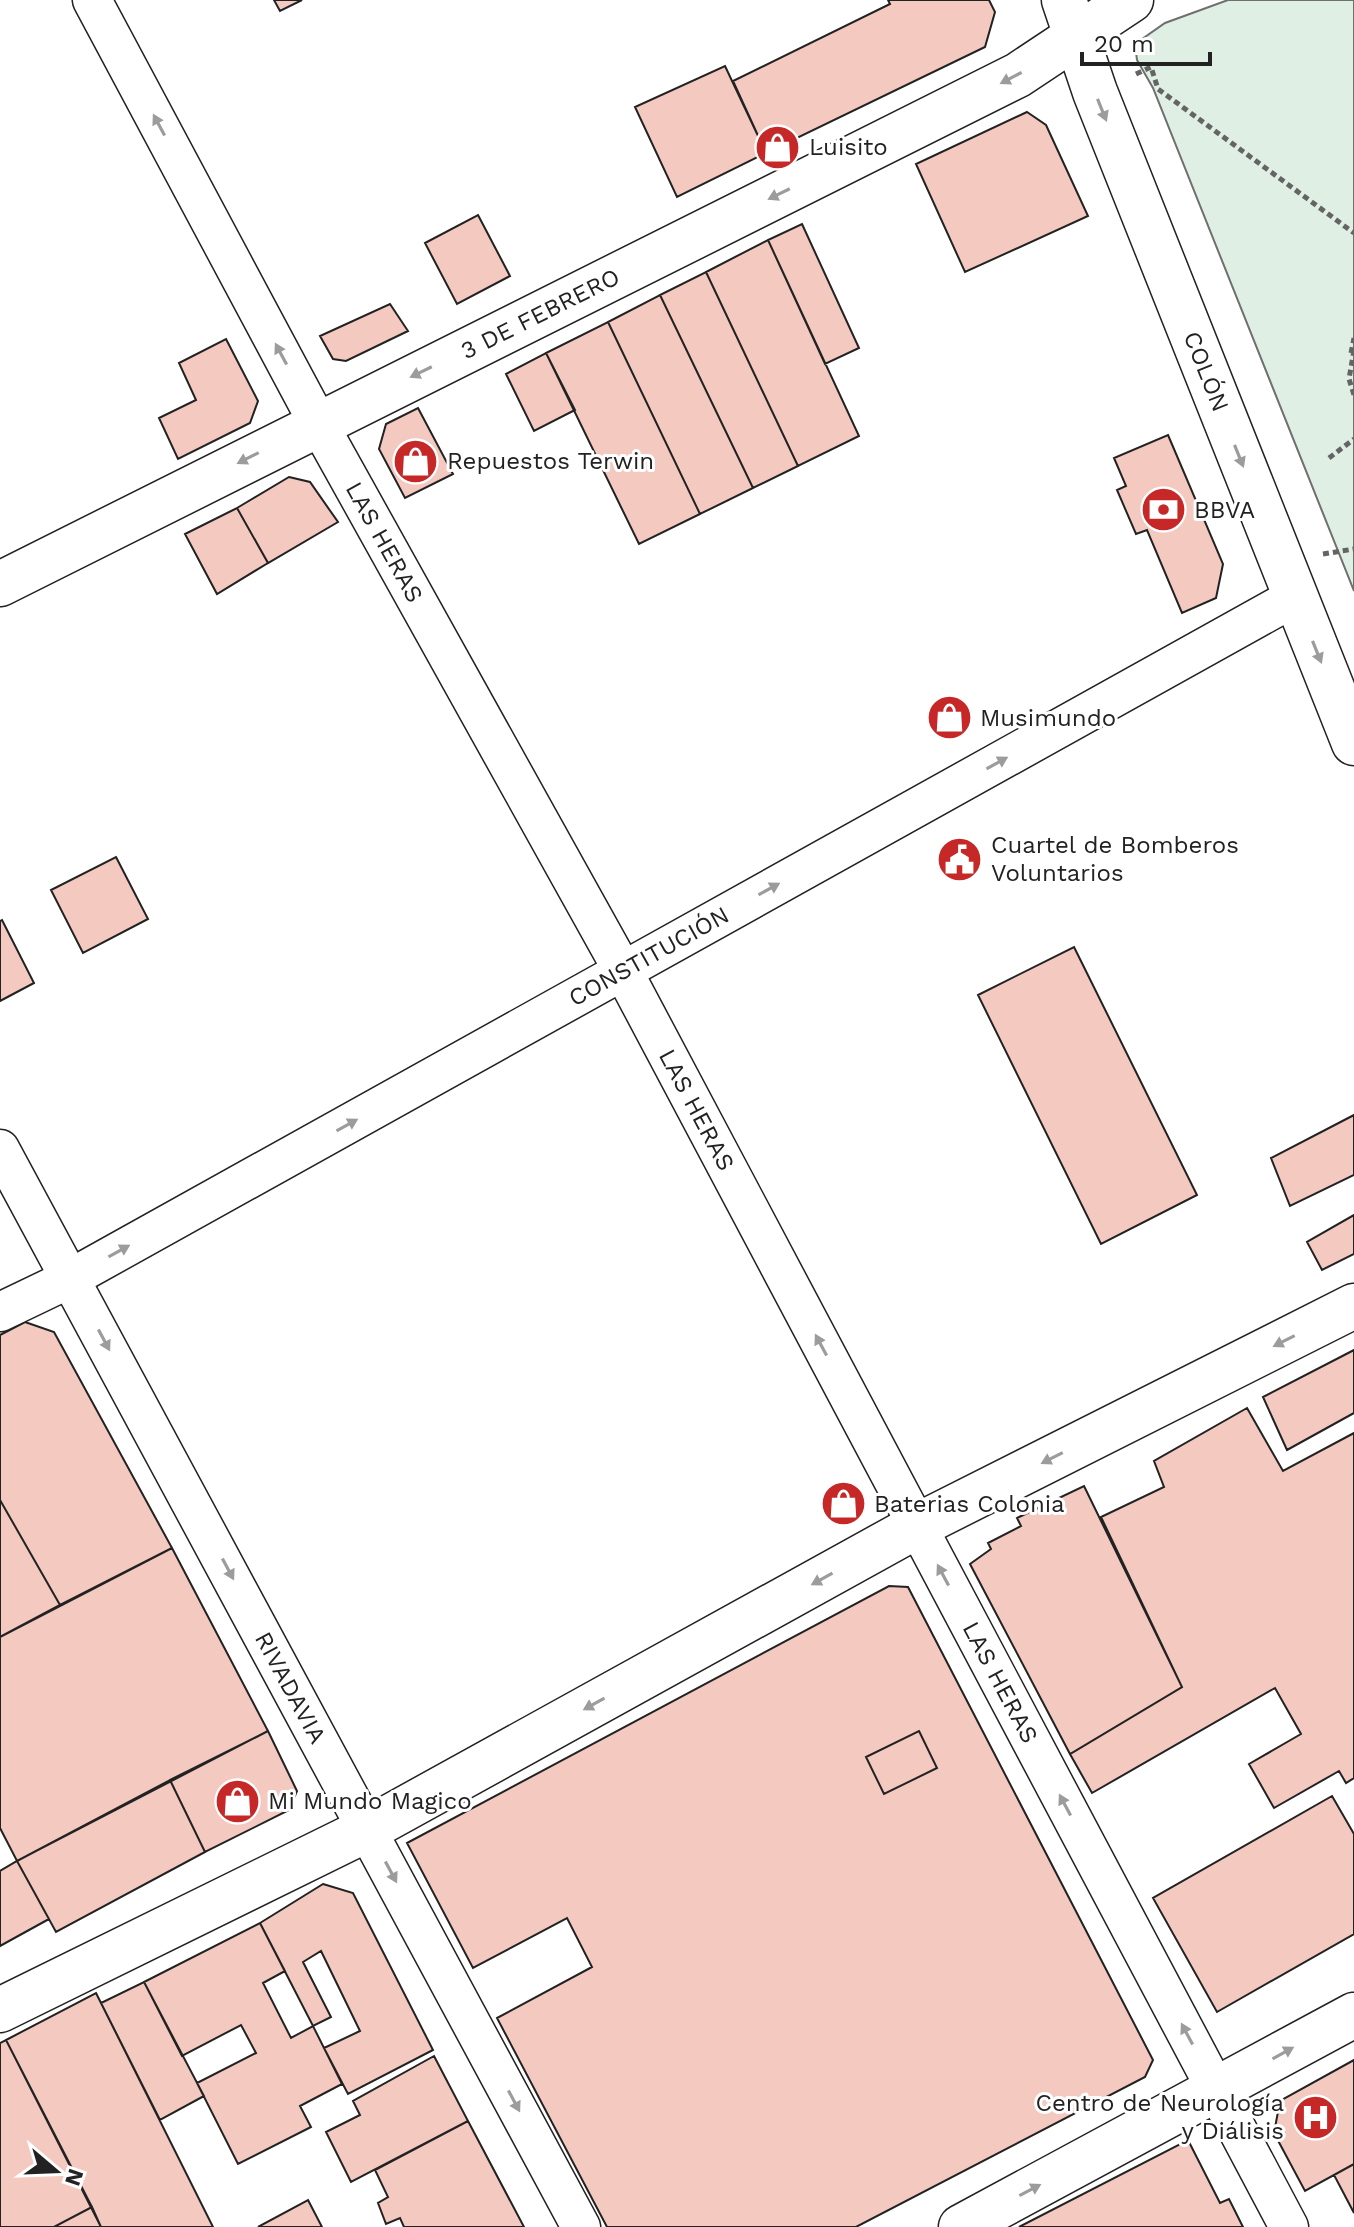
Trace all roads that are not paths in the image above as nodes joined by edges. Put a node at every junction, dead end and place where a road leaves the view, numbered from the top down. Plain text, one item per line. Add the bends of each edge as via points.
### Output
1 (92, 0) edge
2 (1131, 0) edge
3 (1071, 18) edge
4 (318, 423) junction
5 (0, 584) edge
6 (1295, 597) junction
7 (1349, 723) edge
8 (623, 971) junction
9 (0, 1149) edge
10 (71, 1278) junction
11 (1354, 1306) edge
12 (0, 1312) edge
13 (917, 1526) junction
14 (368, 1829) junction
15 (0, 2010) edge
16 (1354, 2015) edge
17 (1216, 2089) junction
18 (581, 2227) edge
19 (961, 2227) edge
20 (1289, 2227) edge

4 -> 1 street, LAS HERAS
2 - 3 main road, 3 DE FEBRERO
3 -> 4 main road, 3 DE FEBRERO via 1018,75
3 -> 6 main road, COLÓN via 1095,92
4 -> 5 main road, 3 DE FEBRERO
4 - 8 street, LAS HERAS
6 -> 7 main road, COLÓN
8 -> 6 street, CONSTITUCIÓN
10 -> 8 street, CONSTITUCIÓN
13 -> 8 street, LAS HERAS
9 - 10 street, RIVADAVIA
10 - 12 street, CONSTITUCIÓN
10 -> 14 street, RIVADAVIA
11 -> 13 main road
13 -> 14 main road
17 -> 13 street, LAS HERAS
14 - 15 main road
14 -> 18 street, RIVADAVIA
17 -> 16 main road
19 -> 17 main road
17 - 20 street, LAS HERAS

